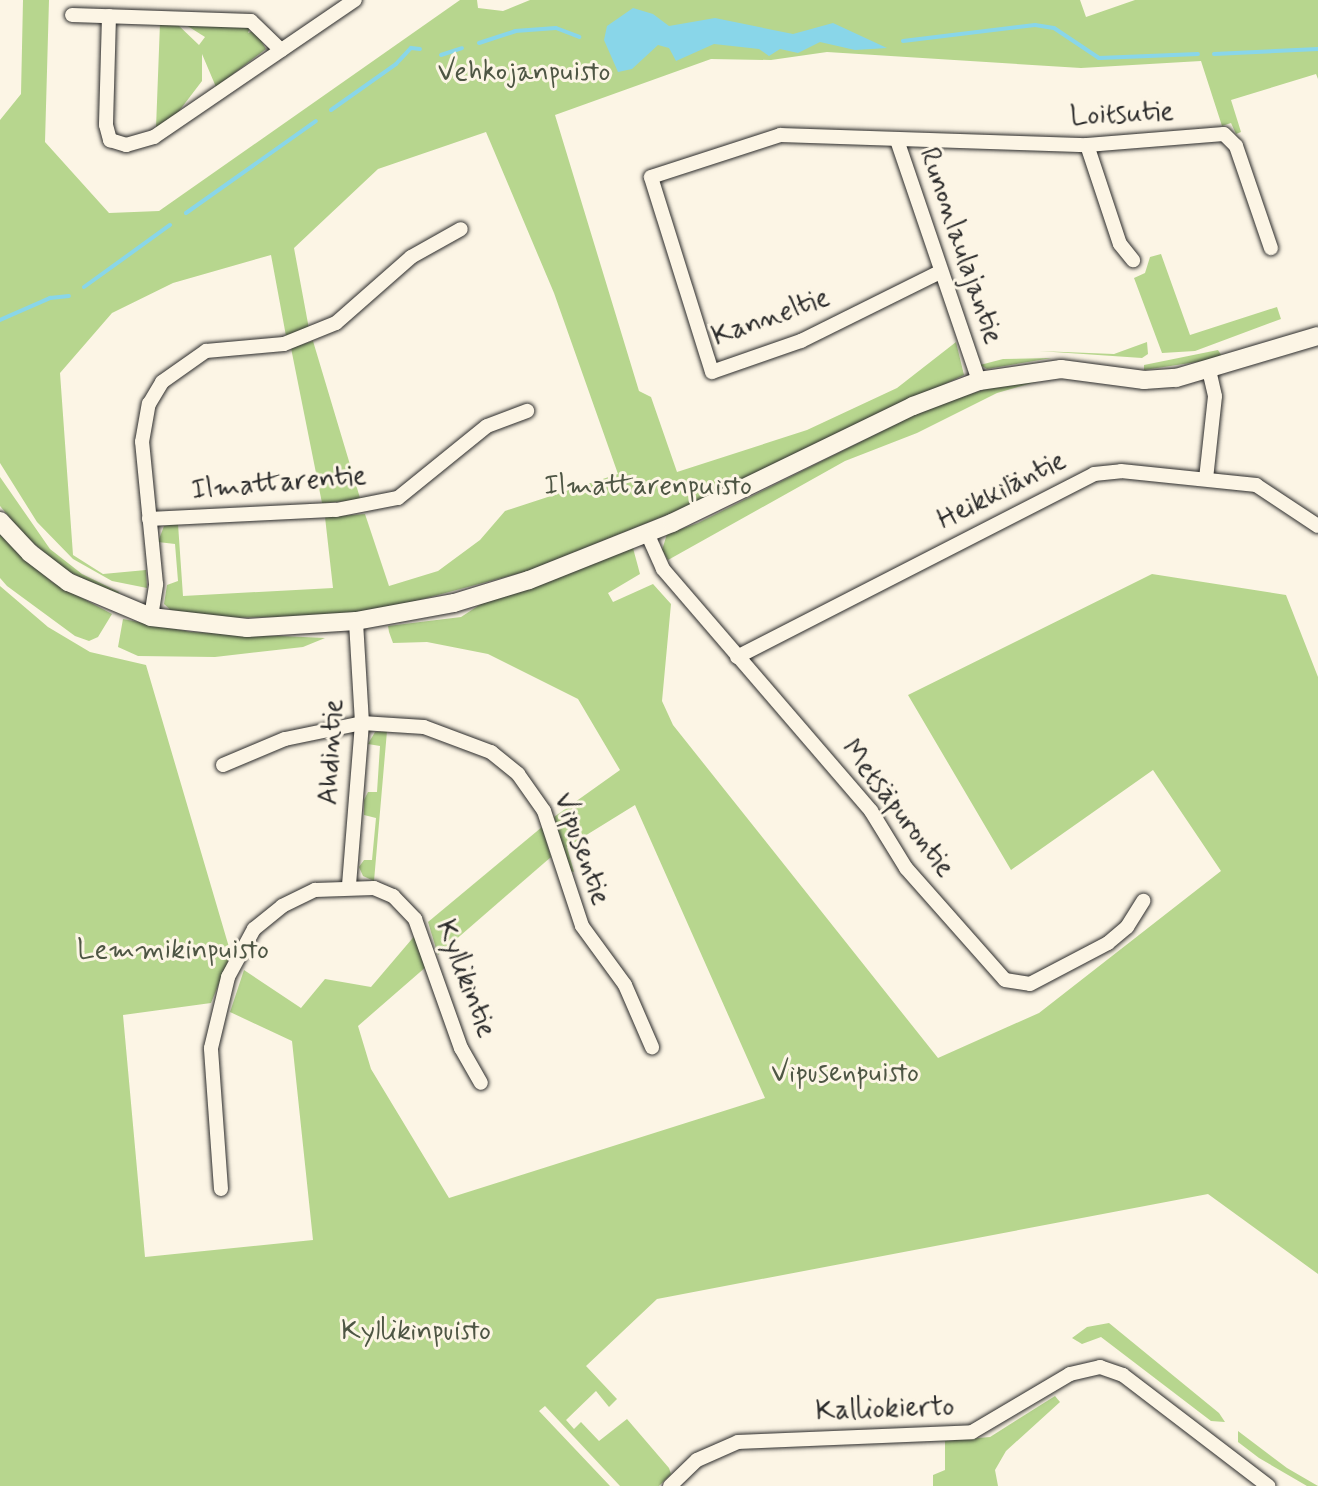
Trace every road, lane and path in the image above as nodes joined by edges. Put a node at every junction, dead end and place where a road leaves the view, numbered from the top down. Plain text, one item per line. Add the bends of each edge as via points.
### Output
1 (355, 0) edge
2 (72, 15) dead end
3 (109, 16) junction
4 (281, 50) junction
5 (897, 140) junction
6 (1087, 145) junction
7 (651, 177) joint
8 (461, 229) dead end
9 (1271, 248) dead end
10 (1133, 260) dead end
11 (940, 272) junction
12 (1318, 336) edge
13 (1209, 371) junction
14 (979, 381) junction
15 (527, 411) dead end
16 (1206, 479) junction
17 (149, 519) junction
18 (0, 521) edge
19 (1318, 526) edge
20 (647, 533) junction
21 (151, 617) junction
22 (356, 621) junction
23 (737, 657) junction
24 (362, 723) junction
25 (223, 765) dead end
26 (349, 885) junction
27 (1143, 901) dead end
28 (652, 1047) dead end
29 (481, 1083) dead end
30 (221, 1189) dead end
31 (670, 1486) edge
32 (1268, 1486) edge

1 - 4 street
2 - 3 street
3 - 4 street via 251,21
3 - 4 street via 106,125 110,140 126,145 154,137
5 - 6 street, Loitsutie
5 - 7 street, Runonlaulajantie via 780,135
5 - 11 street, Runonlaulajantie
6 - 9 street, Loitsutie via 1230,137
6 - 10 street via 1120,244
7 - 11 street, Kanneltie via 712,372 801,341
8 - 17 street via 411,257 354,310 318,332 269,346 206,351 181,364 162,382 144,423
11 - 14 street, Runonlaulajantie
12 - 13 street
13 - 14 street via 1144,380 1061,369
13 - 16 street via 1215,396
14 - 20 street via 913,406
15 - 17 street, Ilmattarentie via 487,426 398,498 336,510
16 - 19 street, Heikkiläntie via 1256,485
16 - 23 street, Heikkiläntie via 1121,471 1094,474
17 - 21 street via 156,584
18 - 21 street via 68,582
20 - 22 street via 454,603
20 - 23 street, Metsäpurontie via 663,569
21 - 22 street via 247,628
22 - 24 street, Ahdintie
23 - 27 street, Metsäpurontie via 871,811 906,868 1005,980 1030,984 1108,943 1127,927
24 - 25 street, Vipusentie via 285,739
24 - 26 street, Ahdintie
24 - 28 street, Vipusentie via 424,727 477,743 518,774 544,811 582,926 625,985
26 - 29 street, Kyllikintie via 393,896 415,919 461,1048
26 - 30 street via 315,890 282,906 254,929 228,977 211,1048
31 - 32 street, Kalliokierto via 697,1460 738,1442 972,1432 1070,1374 1100,1367 1123,1375

